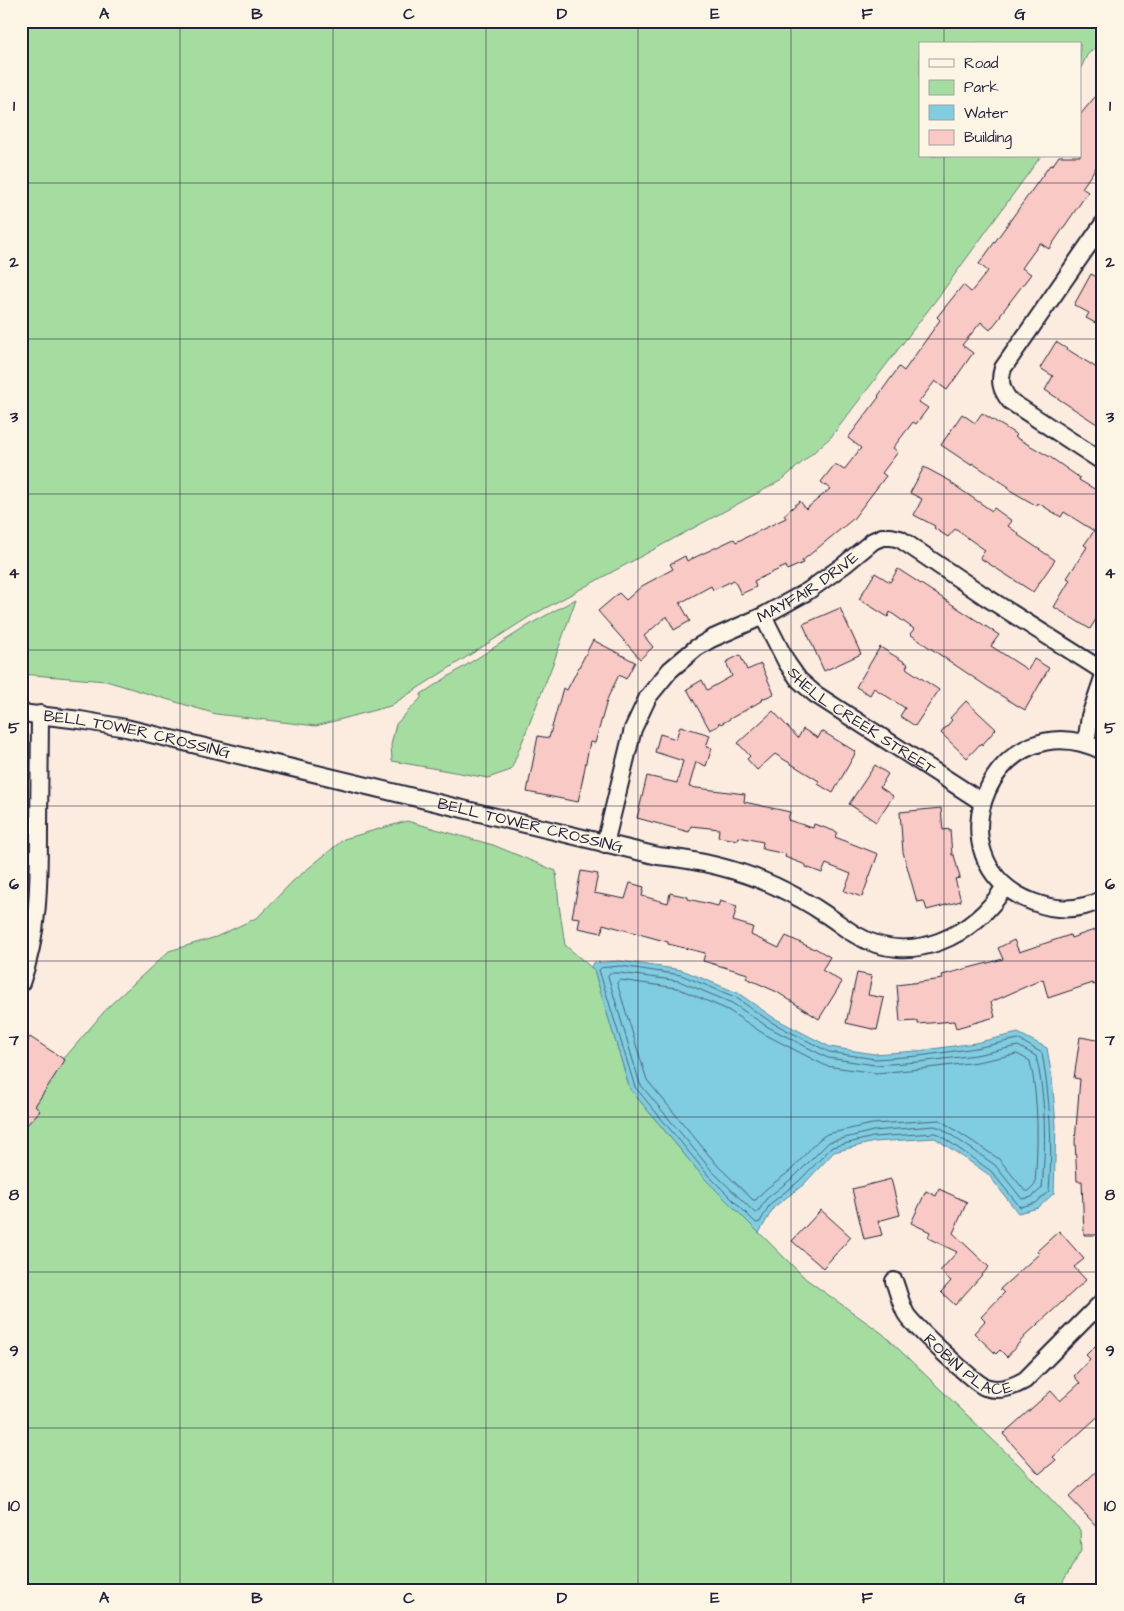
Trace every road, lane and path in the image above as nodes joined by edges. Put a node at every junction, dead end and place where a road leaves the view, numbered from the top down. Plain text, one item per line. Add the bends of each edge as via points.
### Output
1 (1103, 224) edge
2 (1098, 241) edge
3 (1103, 462) edge
4 (763, 616) junction
5 (1103, 671) edge
6 (1103, 678) edge
7 (21, 713) edge
8 (40, 714) junction
9 (1086, 744) junction
10 (1103, 751) edge
11 (982, 802) junction
12 (606, 844) junction
13 (1005, 886) junction
14 (1103, 899) edge
15 (21, 984) edge
16 (894, 1281) dead end
17 (1103, 1301) edge

1 - 2 street
2 - 3 street via 1000,376 1004,394 1010,401
4 - 5 street, MAYFAIR DRIVE via 808,591 873,541 891,537 900,539
4 - 11 street, SHELL CREEK STREET via 787,663 815,694
4 - 12 street, MAYFAIR DRIVE via 696,648 670,670 648,698 628,745
6 - 9 street via 1090,716
7 - 8 street, BELL TOWER CROSSING
8 - 12 street, BELL TOWER CROSSING via 126,728
8 - 15 street via 37,915 31,953
9 - 10 street
9 - 11 street via 1055,741 1035,745 1017,754 997,772
11 - 13 street via 979,824 983,851 988,864
12 - 13 street, BELL TOWER CROSSING via 697,861 754,877 790,893 856,936 891,947 919,947 956,935 988,911
13 - 14 street via 1023,898 1056,908 1071,909
16 - 17 street, ROBIN PLACE via 906,1313 923,1332 978,1383 993,1389 1010,1387 1025,1380

